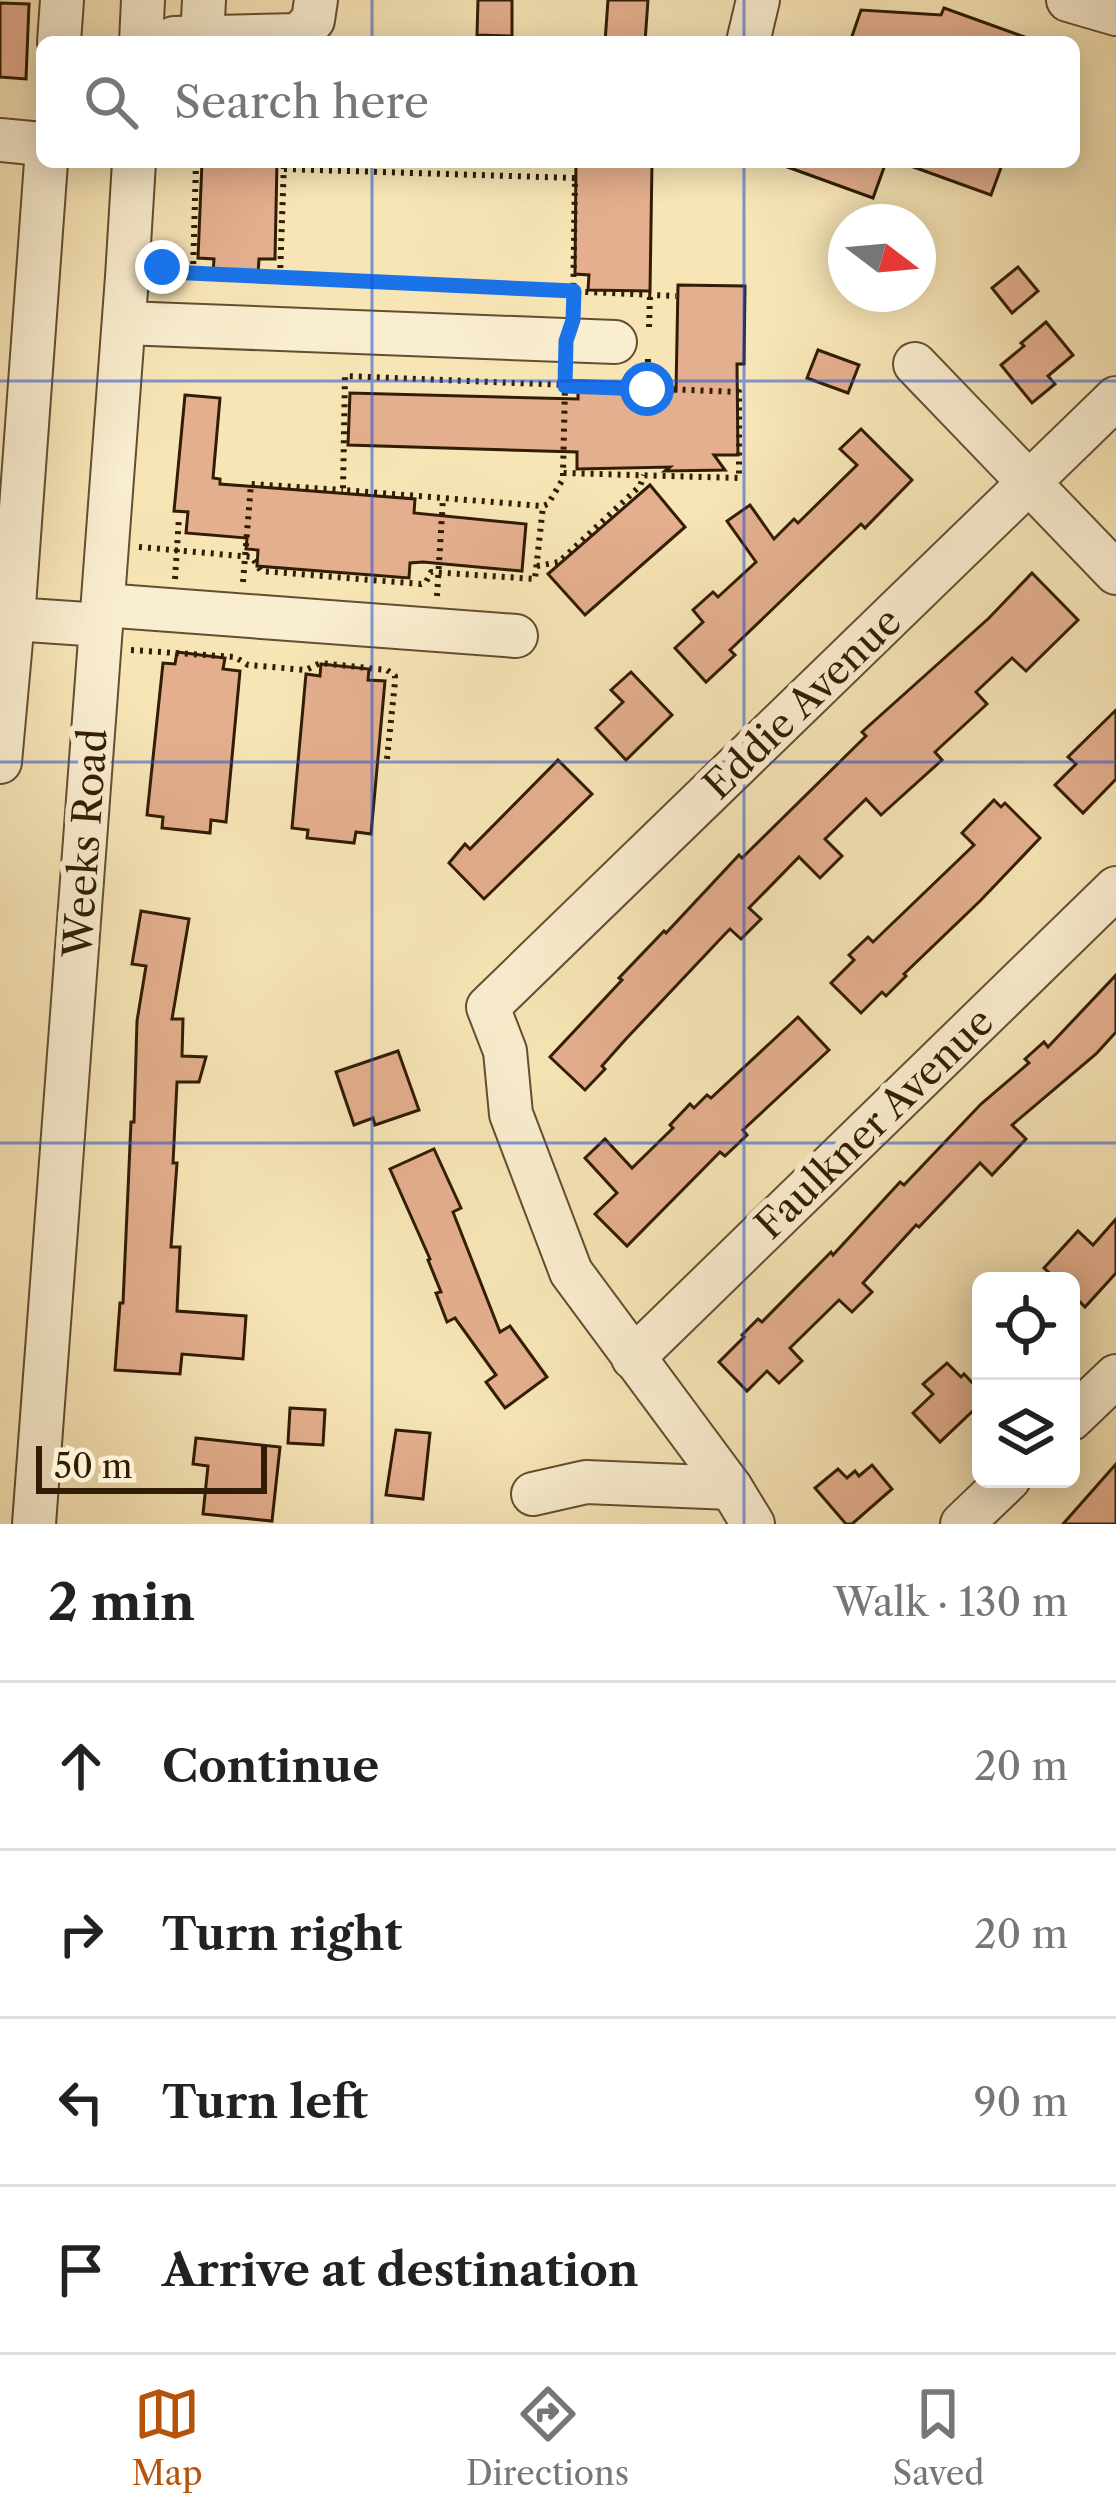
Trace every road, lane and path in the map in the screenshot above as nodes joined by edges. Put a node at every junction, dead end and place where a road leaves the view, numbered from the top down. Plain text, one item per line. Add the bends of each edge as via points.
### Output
1 (62, 0) edge
2 (143, 0) edge
3 (316, 0) edge
4 (758, 0) edge
5 (1068, 0) edge
6 (1116, 14) edge
7 (280, 18) edge
8 (205, 23) edge
9 (59, 36) edge
10 (141, 36) edge
11 (749, 36) edge
12 (0, 140) edge
13 (36, 143) edge
14 (46, 168) edge
15 (134, 168) edge
16 (196, 168) edge
17 (284, 168) edge
18 (332, 168) edge
19 (156, 266) dead end
20 (194, 273) junction
21 (280, 277) junction
22 (574, 291) junction
23 (676, 296) dead end
24 (124, 323) junction
25 (566, 341) junction
26 (615, 342) dead end
27 (915, 364) dead end
28 (565, 386) junction
29 (1116, 398) edge
30 (563, 472) junction
31 (644, 475) junction
32 (1029, 483) junction
33 (344, 490) junction
34 (443, 498) junction
35 (543, 506) junction
36 (179, 517) dead end
37 (130, 546) dead end
38 (178, 551) junction
39 (244, 556) junction
40 (537, 566) junction
41 (438, 572) junction
42 (1116, 573) edge
43 (172, 610) junction
44 (241, 615) junction
45 (13, 619) junction
46 (109, 626) junction
47 (435, 630) junction
48 (517, 636) dead end
49 (387, 759) dead end
50 (0, 761) edge
51 (1116, 888) edge
52 (633, 1358) junction
53 (1116, 1376) edge
54 (1080, 1410) edge
55 (731, 1487) junction
56 (1000, 1488) edge
57 (533, 1494) dead end
58 (34, 1524) edge
59 (753, 1524) edge
60 (962, 1524) edge

1 - 9 street
2 - 10 street
3 - 7 street via 313,20 299,35
4 - 11 street
5 - 6 street
7 - 8 street
12 - 13 street
14 - 45 street
15 - 24 street, Weeks Road
16 - 20 path
17 - 21 path
18 - 22 path via 575,178
19 - 20 path
20 - 21 path
21 - 22 path
22 - 23 path
22 - 25 path
24 - 25 street
24 - 46 street, Weeks Road
25 - 26 street
25 - 28 path
27 - 32 street
28 - 30 path
28 - 31 path via 740,392 739,478
28 - 33 path via 345,376
29 - 32 street, Eddie Avenue
30 - 31 path
30 - 35 path
31 - 40 path via 559,562
32 - 42 street
32 - 52 street, Eddie Avenue via 488,1007 505,1051 511,1114 571,1271
33 - 34 path
33 - 39 path via 251,484
34 - 35 path
34 - 41 path
35 - 40 path
36 - 38 path
37 - 38 path
38 - 39 path
38 - 43 path
39 - 41 path via 261,572 421,584
39 - 44 path
40 - 41 path via 536,579
41 - 47 path
43 - 44 street
43 - 46 street
44 - 47 street
45 - 46 street
45 - 50 street
46 - 49 path via 248,665 387,670 395,676
46 - 58 street, Weeks Road
47 - 48 street
51 - 52 street, Faulkner Avenue
52 - 55 street
53 - 54 street
55 - 57 street via 586,1482
55 - 59 street
56 - 60 street

